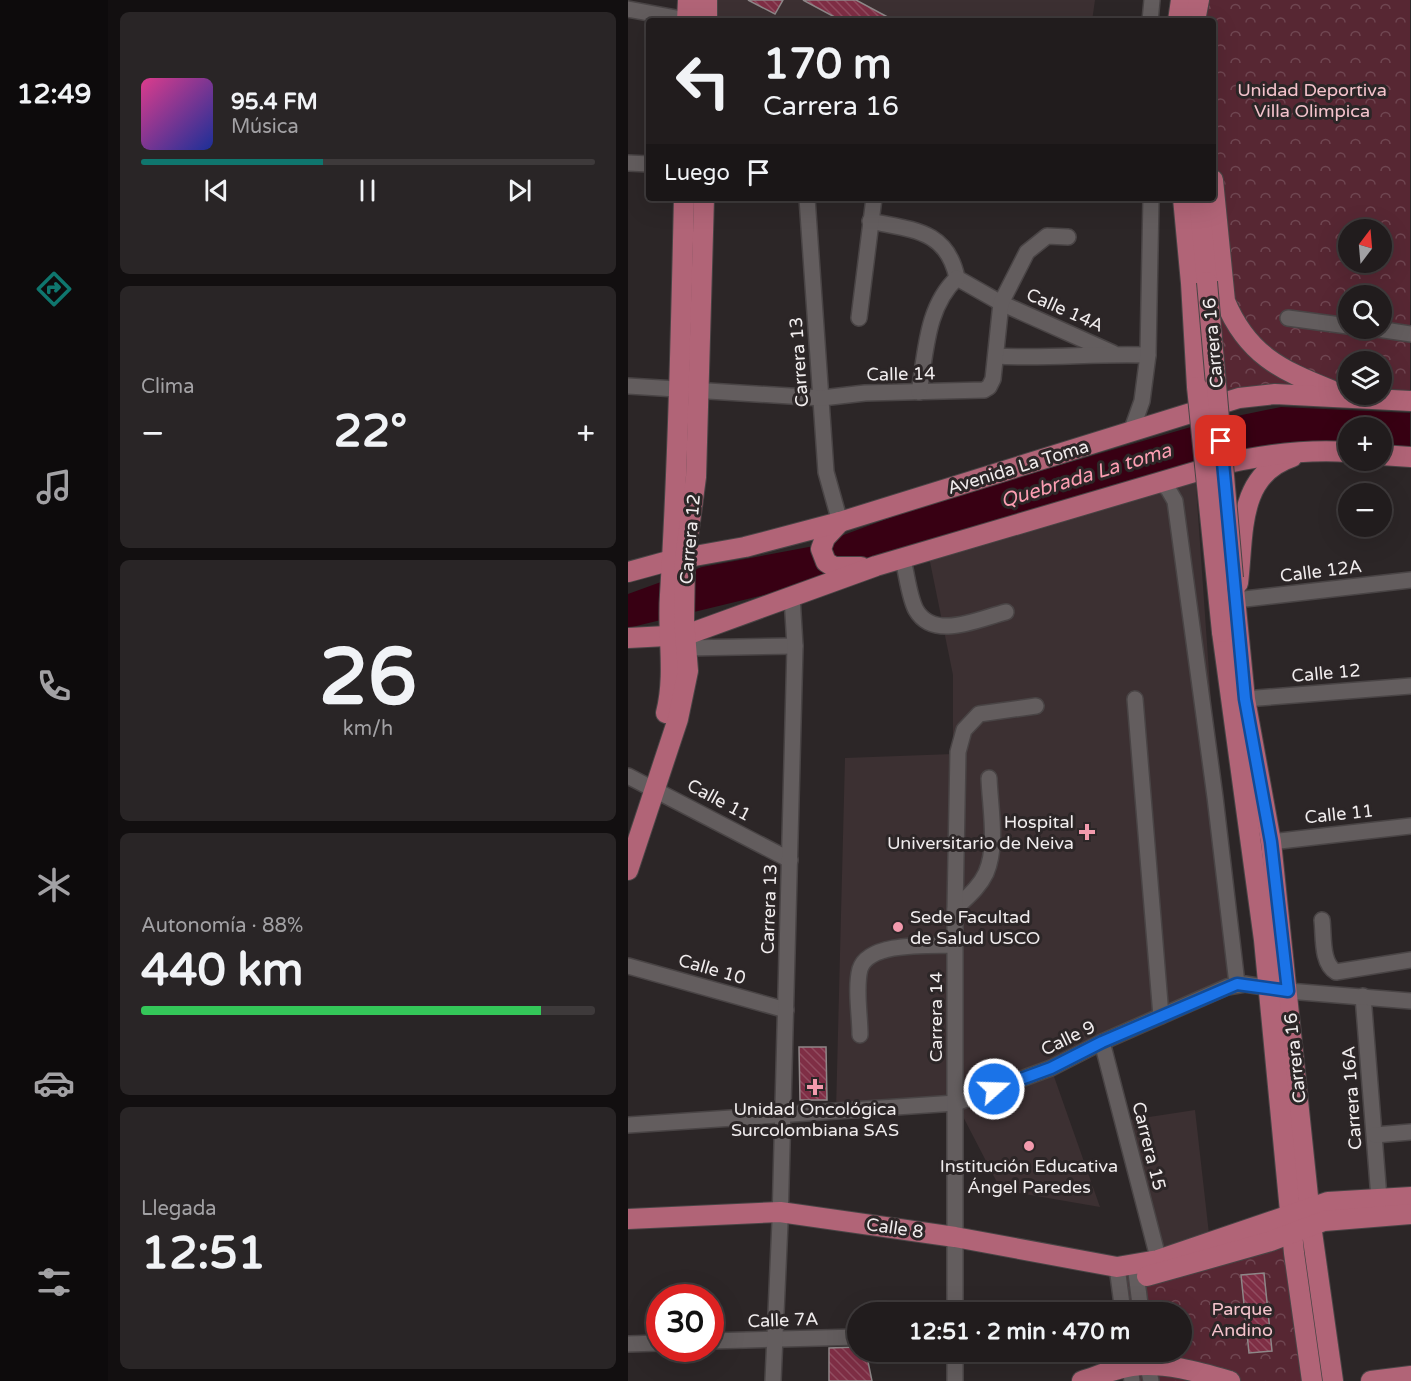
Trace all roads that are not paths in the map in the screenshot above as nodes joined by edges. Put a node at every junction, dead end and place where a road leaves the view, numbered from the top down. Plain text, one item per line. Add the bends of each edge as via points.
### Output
1 (688, 0) edge
2 (707, 0) edge
3 (1152, 0) edge
4 (1181, 0) edge
5 (1199, 0) edge
6 (628, 9) edge
7 (678, 18) edge
8 (693, 18) edge
9 (696, 18) edge
10 (1150, 18) edge
11 (1178, 18) edge
12 (1196, 18) edge
13 (628, 164) edge
14 (646, 164) edge
15 (684, 201) edge
16 (704, 201) edge
17 (807, 201) edge
18 (873, 201) edge
19 (1151, 201) edge
20 (1184, 201) edge
21 (1199, 201) edge
22 (1215, 201) edge
23 (870, 220) junction
24 (1068, 237) dead end
25 (957, 278) junction
26 (1199, 283) junction
27 (1001, 303) junction
28 (859, 318) dead end
29 (1288, 318) dead end
30 (1338, 325) edge
31 (1392, 331) edge
32 (1411, 333) edge
33 (1113, 353) junction
34 (1148, 354) junction
35 (996, 356) junction
36 (628, 386) edge
37 (679, 389) junction
38 (700, 391) junction
39 (1338, 392) edge
40 (919, 393) junction
41 (1338, 396) edge
42 (822, 398) junction
43 (1392, 399) edge
44 (1411, 401) edge
45 (1131, 432) junction
46 (1318, 451) junction
47 (1338, 452) edge
48 (1392, 456) edge
49 (1411, 457) edge
50 (1160, 482) junction
51 (840, 522) junction
52 (903, 560) junction
53 (679, 563) junction
54 (876, 566) junction
55 (628, 572) edge
56 (1411, 580) edge
57 (1235, 592) junction
58 (792, 597) junction
59 (1006, 612) dead end
60 (679, 632) junction
61 (628, 638) edge
62 (795, 646) junction
63 (1411, 686) edge
64 (1135, 699) dead end
65 (1245, 699) junction
66 (1036, 706) dead end
67 (989, 778) dead end
68 (642, 783) edge
69 (1411, 826) edge
70 (628, 830) edge
71 (1271, 842) junction
72 (790, 860) junction
73 (628, 870) edge
74 (955, 909) junction
75 (1322, 920) dead end
76 (955, 945) junction
77 (1411, 960) edge
78 (628, 966) edge
79 (1237, 984) junction
80 (1278, 989) junction
81 (1363, 996) junction
82 (1411, 1001) edge
83 (786, 1010) junction
84 (1161, 1016) junction
85 (860, 1035) dead end
86 (1102, 1042) junction
87 (956, 1103) junction
88 (783, 1115) junction
89 (628, 1125) edge
90 (1411, 1132) edge
91 (1375, 1134) junction
92 (1411, 1197) edge
93 (1379, 1198) junction
94 (1411, 1214) edge
95 (780, 1217) junction
96 (628, 1219) edge
97 (1301, 1220) junction
98 (628, 1231) edge
99 (955, 1243) junction
100 (1160, 1266) junction
101 (1127, 1273) junction
102 (955, 1302) edge
103 (1124, 1302) edge
104 (1137, 1302) edge
105 (847, 1337) edge
106 (779, 1339) junction
107 (724, 1341) edge
108 (646, 1343) edge
109 (628, 1344) edge
110 (955, 1362) edge
111 (1139, 1366) edge
112 (1194, 1376) edge
113 (1411, 1376) edge
114 (773, 1381) edge
115 (782, 1381) edge
116 (955, 1381) edge
117 (1082, 1381) edge
118 (1230, 1381) edge
119 (1312, 1381) edge
120 (1333, 1381) edge
121 (1371, 1381) edge

1 - 8 main road
2 - 9 main road
3 - 10 street
4 - 11 main road
5 - 12 main road
6 - 7 street
13 - 14 street
15 - 37 main road, Carrera 12
16 - 38 main road, Carrera 12
17 - 42 street, Carrera 13
18 - 23 street
19 - 34 street
20 - 26 main road, Carrera 16
21 - 26 main road, Carrera 16
22 - 39 main road via 1225,301 1232,319 1245,339 1276,365
23 - 25 street via 927,234 944,246 954,260
23 - 28 street
24 - 27 street via 1047,236 1027,252
25 - 27 street, Calle 14A
25 - 40 street via 945,289 934,310
26 - 57 main road, Carrera 16, bridge
26 - 80 main road, Carrera 16, bridge via 1197,387 1222,632
27 - 33 street, Calle 14A
27 - 35 street, Calle 14
29 - 30 street
31 - 32 street
33 - 34 street
33 - 35 street via 1040,359
34 - 45 street via 1142,401
35 - 40 street, Calle 14 via 993,379 984,390
36 - 37 street, Calle 14
37 - 38 street, Calle 14
37 - 53 main road, Carrera 12
38 - 42 street, Calle 14
38 - 53 main road, Carrera 12 via 696,477
40 - 42 street, Calle 14
41 - 45 main road, Avenida La Toma via 1275,394 1239,398
42 - 51 street, Carrera 13 via 826,472
43 - 44 main road, Avenida La Toma
45 - 51 main road, Avenida La Toma
46 - 47 main road
46 - 50 main road via 1257,456
46 - 57 main road via 1272,465 1248,495
48 - 49 main road
50 - 52 main road
50 - 79 street via 1175,501
51 - 53 main road, Avenida La Toma
51 - 54 main road via 825,538 821,549 826,562 835,567
52 - 54 main road
52 - 59 street via 916,609 927,623 940,628
53 - 55 main road, Avenida La Toma
53 - 60 main road, Carrera 12
54 - 58 main road
56 - 57 street, Calle 12A
57 - 65 main road, Carrera 16
58 - 60 main road
58 - 62 street, Carrera 13
60 - 61 main road
60 - 62 street
60 - 68 main road, Carrera 12 via 671,693
62 - 72 street, Carrera 13
63 - 65 street, Calle 12
64 - 84 street
65 - 71 main road, Carrera 16
66 - 74 street, Carrera 14 via 979,714 964,730 958,752
67 - 74 street via 992,842 986,872 976,889
68 - 70 main road, Carrera 12
68 - 72 street, Calle 11
68 - 73 main road, Carrera 12
69 - 71 street, Calle 11
71 - 80 main road, Carrera 16
72 - 83 street, Carrera 13
74 - 76 street, Carrera 14
75 - 77 street via 1326,961 1336,972
76 - 85 street via 883,949 867,958 860,969
76 - 87 street, Carrera 14
78 - 83 street, Calle 10
79 - 80 street, Calle 9
79 - 84 street, Calle 9
80 - 81 street, Calle 9
80 - 97 main road, Carrera 16
81 - 82 street, Calle 9
81 - 91 street, Carrera 16A
83 - 88 street, Carrera 13
84 - 86 street, Calle 9
86 - 87 street, Calle 9 via 1051,1068
86 - 100 street, Carrera 15
87 - 88 street, Calle 9
87 - 99 street, Carrera 14
88 - 89 street, Calle 9
88 - 95 street, Carrera 13
90 - 91 street
91 - 93 street, Carrera 16A
92 - 93 main road
93 - 97 main road via 1328,1202
94 - 97 main road
95 - 96 main road, Calle 8
95 - 98 main road, Calle 8
95 - 99 main road, Calle 8
95 - 106 street, Carrera 13
97 - 100 main road, Calle 8
97 - 119 main road, Carrera 16
97 - 120 main road, Carrera 16
99 - 101 main road, Calle 8
99 - 102 street, Carrera 14
100 - 101 main road, Calle 8
101 - 103 street
101 - 104 street
105 - 106 street, Calle 7A
106 - 107 street, Calle 7A
106 - 114 street, Carrera 13
106 - 115 street, Carrera 13
108 - 109 street
110 - 116 street
111 - 112 main road
111 - 117 main road
112 - 118 main road
113 - 121 main road

